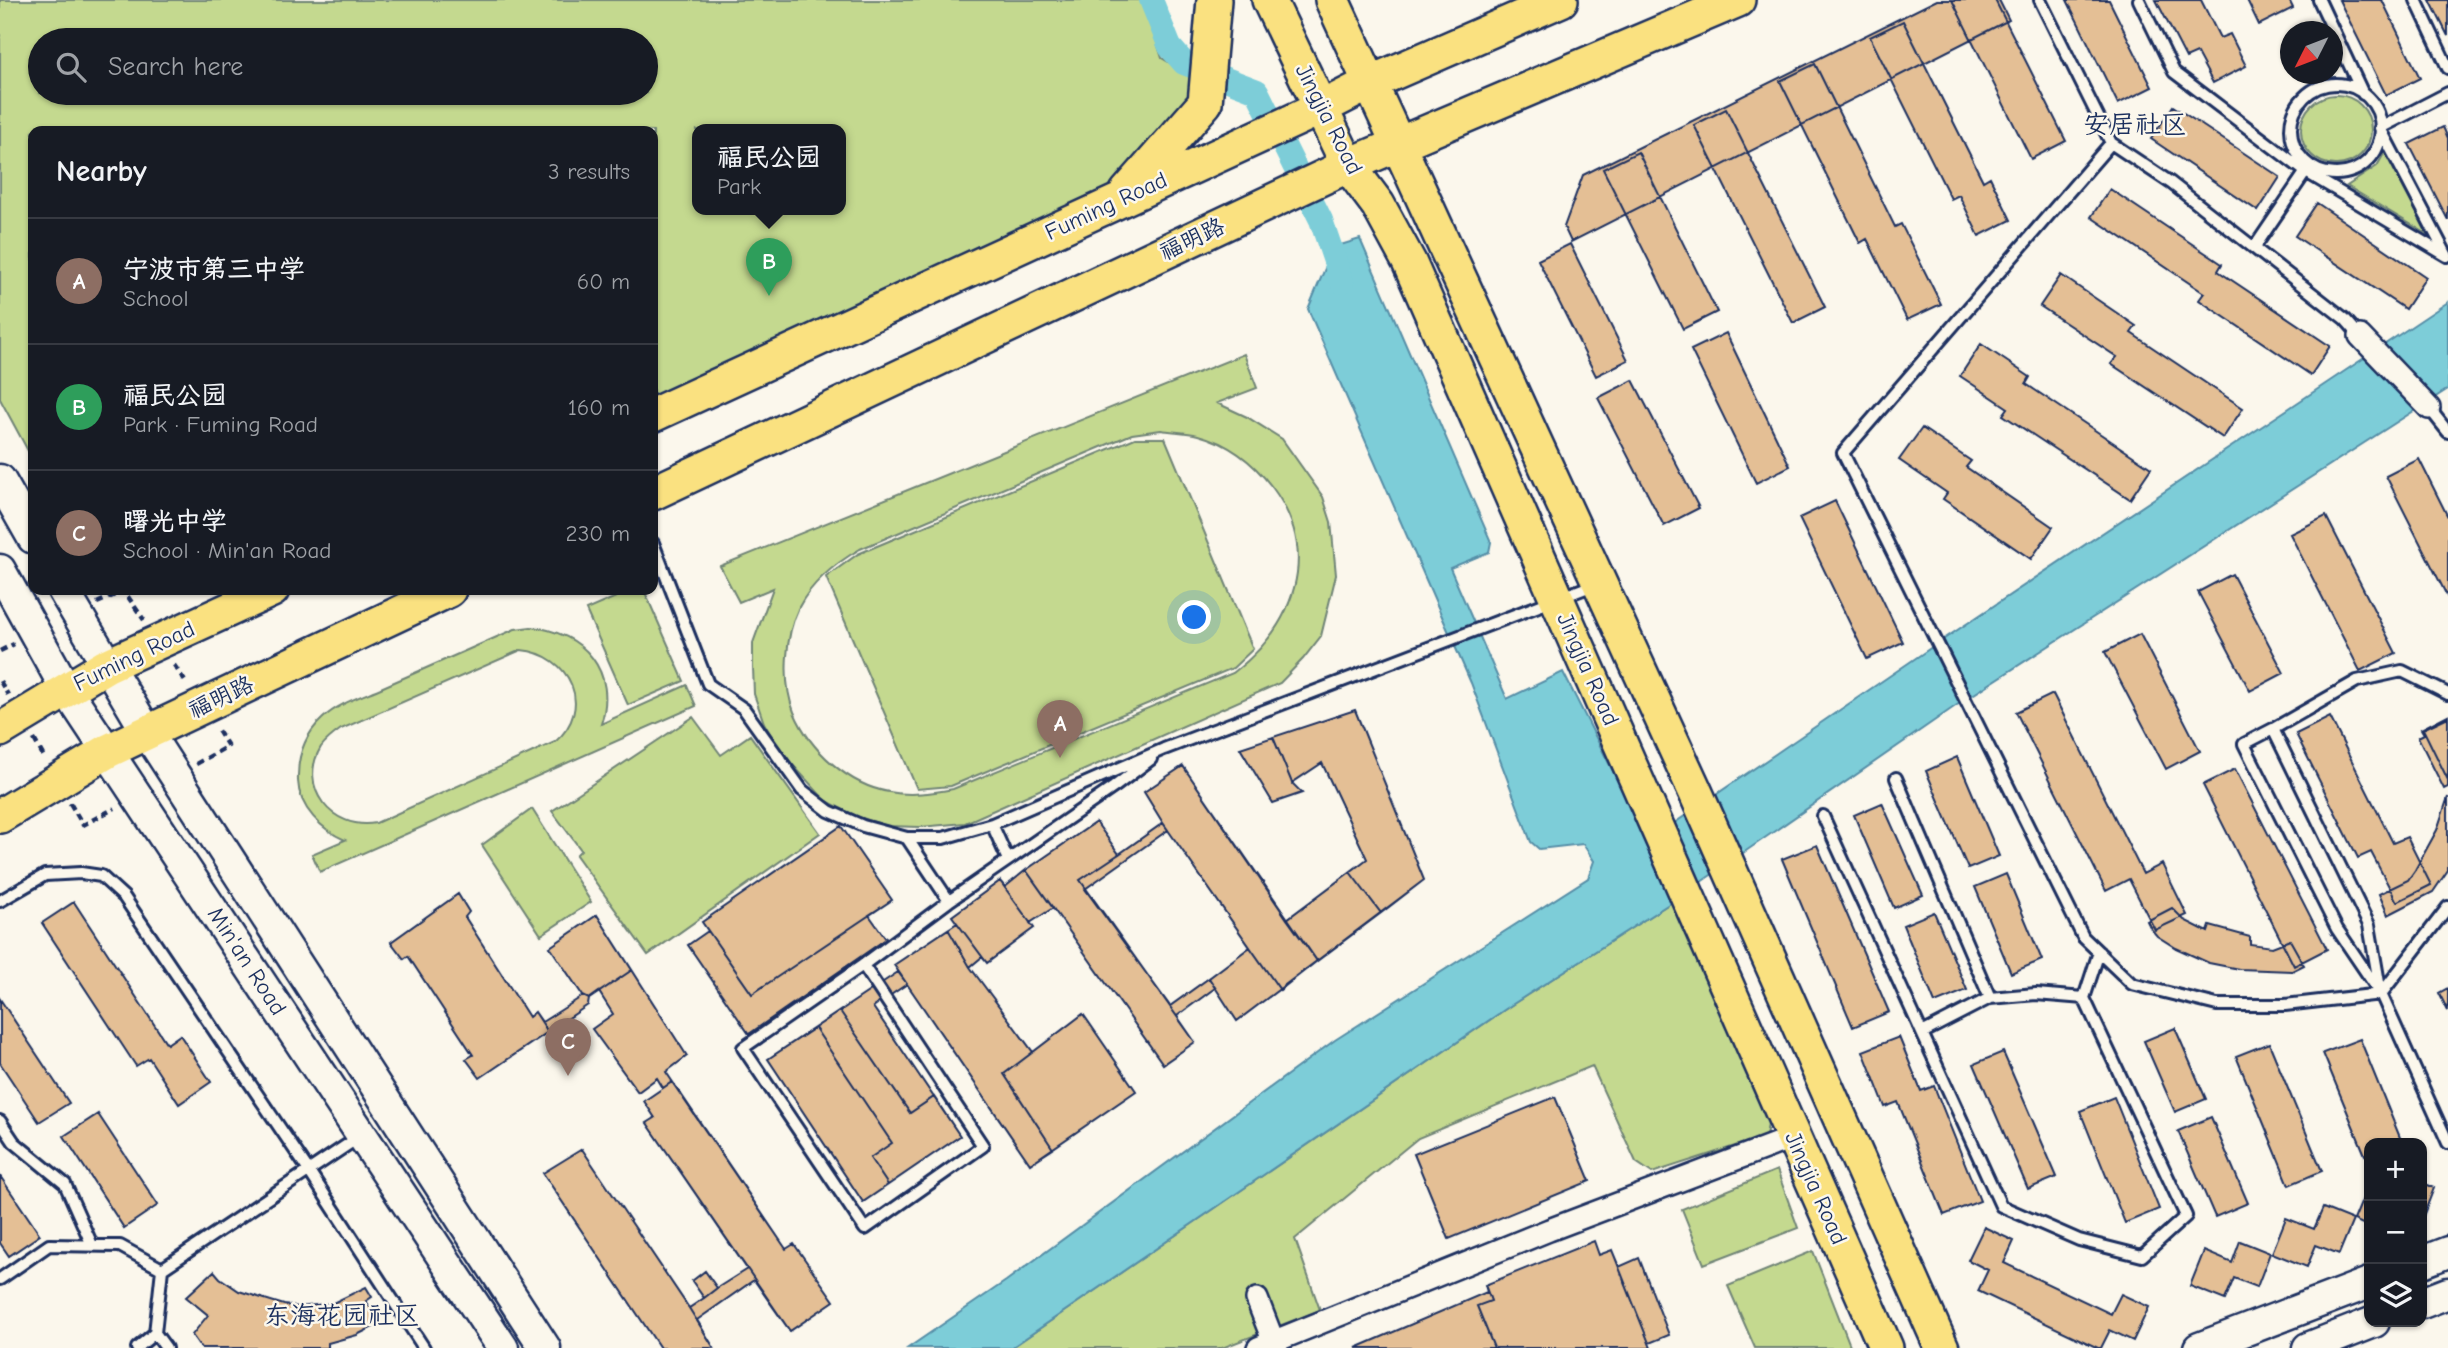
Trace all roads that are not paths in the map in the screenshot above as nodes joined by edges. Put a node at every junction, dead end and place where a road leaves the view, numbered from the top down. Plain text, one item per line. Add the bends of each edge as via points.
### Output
1 (1269, 0) edge
2 (1332, 0) edge
3 (1561, 0) edge
4 (1738, 0) edge
5 (2040, 0) edge
6 (2139, 0) edge
7 (2319, 0) edge
8 (2416, 0) edge
9 (1213, 11) edge
10 (2448, 68) edge
11 (1370, 83) junction
12 (2448, 93) edge
13 (2363, 94) junction
14 (1320, 108) junction
15 (2380, 128) junction
16 (2111, 143) junction
17 (1398, 144) junction
18 (1348, 165) junction
19 (2308, 169) junction
20 (1120, 200) junction
21 (2254, 248) junction
22 (2360, 335) joint
23 (2429, 408) joint
24 (658, 413) edge
25 (2448, 432) edge
26 (0, 480) edge
27 (658, 491) edge
28 (28, 529) edge
29 (658, 556) edge
30 (0, 570) edge
31 (1600, 583) junction
32 (66, 595) edge
33 (261, 595) edge
34 (438, 595) edge
35 (1558, 599) junction
36 (107, 666) junction
37 (66, 689) junction
38 (2448, 694) edge
39 (10, 724) edge
40 (2273, 729) junction
41 (147, 732) junction
42 (1164, 748) junction
43 (108, 751) junction
44 (1896, 778) dead end
45 (0, 816) edge
46 (1823, 816) dead end
47 (992, 824) junction
48 (907, 838) junction
49 (1008, 860) junction
50 (0, 901) edge
51 (949, 901) junction
52 (2448, 907) edge
53 (2099, 952) junction
54 (863, 965) junction
55 (2381, 994) junction
56 (1990, 998) junction
57 (2084, 999) junction
58 (1922, 1033) junction
59 (0, 1121) edge
60 (362, 1135) junction
61 (1794, 1137) junction
62 (2448, 1143) edge
63 (309, 1171) junction
64 (92, 1245) junction
65 (2448, 1252) edge
66 (2427, 1260) edge
67 (162, 1269) junction
68 (0, 1279) edge
69 (2364, 1285) edge
70 (2448, 1293) edge
71 (1257, 1299) dead end
72 (2427, 1301) edge
73 (2364, 1326) edge
74 (155, 1333) junction
75 (1269, 1346) edge
76 (138, 1348) edge
77 (166, 1348) edge
78 (424, 1348) edge
79 (503, 1348) edge
80 (545, 1348) edge
81 (1886, 1348) edge
82 (1942, 1348) edge
83 (2199, 1348) edge
84 (2308, 1348) edge

1 - 14 main road, Jingjia Road
2 - 11 main road, Jingjia Road
3 - 11 main road, Fuming Road
4 - 17 main road, 福明路
5 - 16 lane
6 - 19 lane via 2174,72
7 - 13 lane
8 - 10 lane
9 - 20 main road via 1205,103
11 - 14 main road, Fuming Road
11 - 17 main road, Jingjia Road
12 - 15 lane
13 - 15 lane via 2375,107
13 - 19 lane via 2332,85 2301,101 2291,128 2293,143
14 - 18 main road, Jingjia Road
14 - 20 main road, Fuming Road
15 - 19 lane via 2375,151 2353,171 2339,174
15 - 19 lane via 2447,256
16 - 21 lane
16 - 53 lane via 1843,453 2083,937
17 - 18 main road, 福明路
17 - 31 main road, Jingjia Road
18 - 27 main road, 福明路
18 - 35 main road, Jingjia Road via 1378,205 1409,262
19 - 21 lane
20 - 24 main road, Fuming Road
21 - 22 lane
22 - 23 street
23 - 25 lane
26 - 28 main road
29 - 48 lane via 708,684 744,709 802,790 829,811
30 - 37 main road, Min'an Road
31 - 35 lane
31 - 82 main road, Jingjia Road
32 - 36 main road, Min'an Road
33 - 36 main road, Fuming Road
34 - 41 main road, 福明路
35 - 42 lane
35 - 61 main road, Jingjia Road
36 - 37 main road, Fuming Road
36 - 41 main road, Min'an Road
37 - 39 main road, Fuming Road
37 - 43 main road, Min'an Road
38 - 40 lane via 2402,671 2357,681
40 - 55 lane via 2369,925
40 - 55 lane via 2244,744 2337,929
41 - 43 main road, 福明路
41 - 80 main road, Min'an Road
42 - 47 lane
42 - 49 lane
43 - 45 main road, 福明路
43 - 60 main road, Min'an Road
44 - 56 lane
46 - 58 lane
47 - 48 lane via 943,838
47 - 49 lane
48 - 51 lane
49 - 51 lane
50 - 63 lane via 45,875 101,876 124,897
51 - 54 lane
52 - 55 lane
53 - 55 lane via 2132,984 2217,1005 2285,1005
53 - 57 lane
54 - 54 lane via 743,1048 865,1230 983,1146
55 - 62 lane
56 - 57 lane via 2036,994
56 - 58 lane
57 - 58 lane via 2186,1216 2142,1256 2079,1240 2001,1206
59 - 64 lane via 14,1142 65,1184
60 - 63 lane
60 - 79 main road, Min'an Road
61 - 75 street via 1549,1230
61 - 81 main road, Jingjia Road
63 - 67 lane
63 - 78 lane
64 - 67 lane via 120,1246
64 - 68 lane via 49,1245
65 - 66 main road
67 - 74 lane
69 - 83 main road
70 - 72 main road
71 - 75 street
73 - 84 main road
74 - 76 lane
74 - 77 lane

